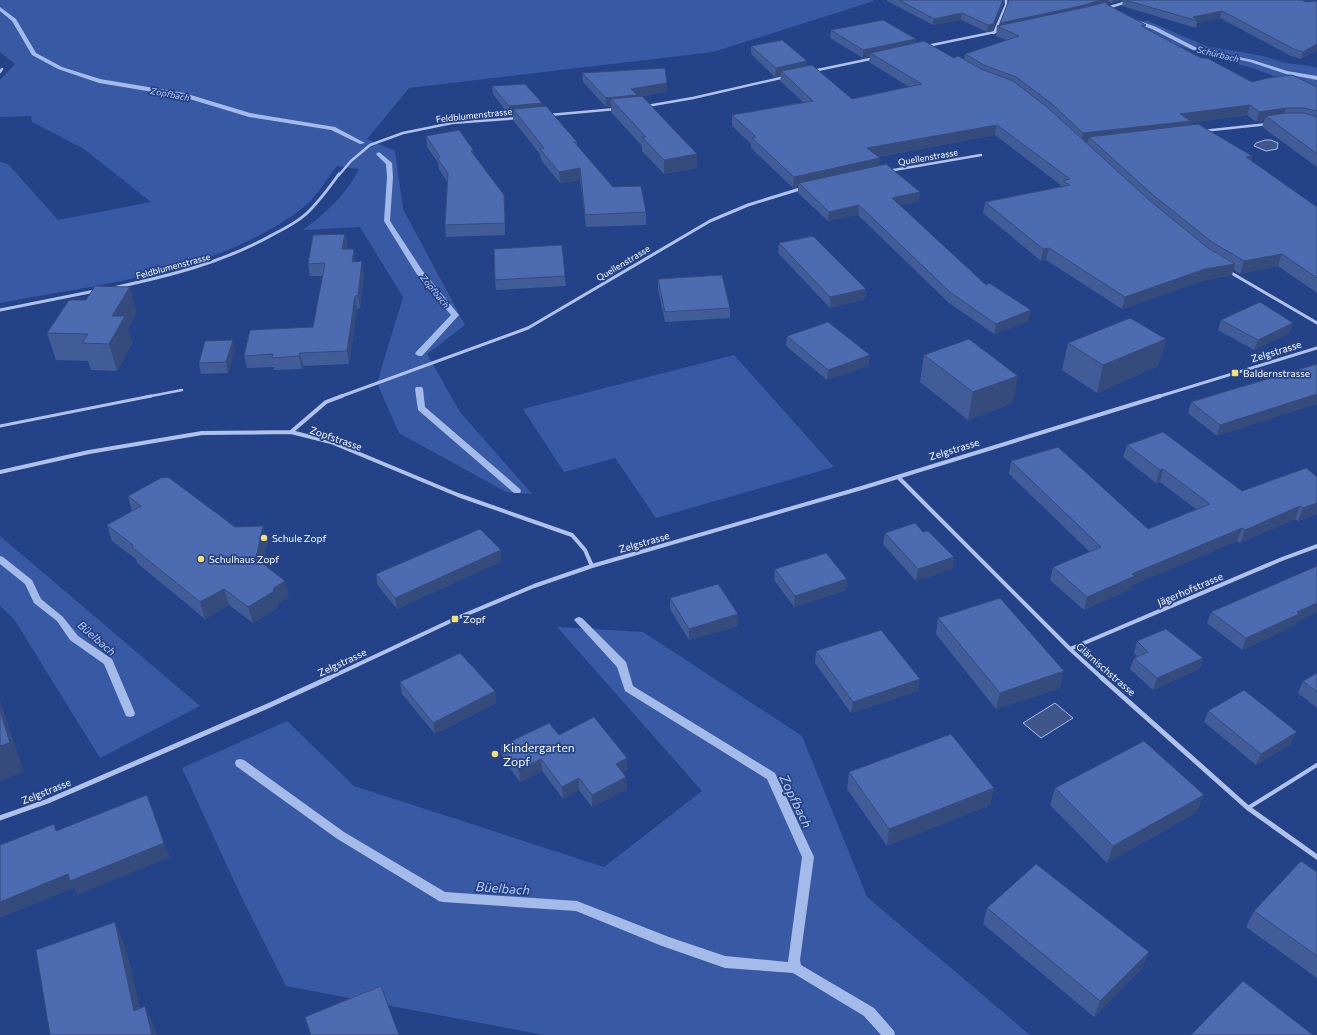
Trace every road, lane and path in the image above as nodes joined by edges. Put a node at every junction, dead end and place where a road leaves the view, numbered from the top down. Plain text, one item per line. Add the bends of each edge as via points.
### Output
1 (1006, 0) edge
2 (1133, 0) edge
3 (1100, 10) edge
4 (1002, 31) edge
5 (994, 32) junction
6 (924, 47) edge
7 (878, 57) edge
8 (2, 69) dead end
9 (0, 72) edge
10 (810, 72) edge
11 (787, 77) edge
12 (642, 106) edge
13 (619, 109) edge
14 (542, 116) edge
15 (520, 118) edge
16 (1270, 123) edge
17 (1195, 132) edge
18 (981, 154) dead end
19 (884, 172) edge
20 (810, 187) edge
21 (1226, 270) edge
22 (106, 289) edge
23 (99, 290) edge
24 (0, 310) edge
25 (1317, 323) edge
26 (1317, 348) edge
27 (182, 390) dead end
28 (0, 426) edge
29 (291, 432) junction
30 (0, 472) edge
31 (898, 477) junction
32 (1317, 546) edge
33 (592, 566) junction
34 (1070, 649) junction
35 (1317, 765) edge
36 (1248, 808) junction
37 (0, 818) edge
38 (1317, 857) edge

1 - 5 street
2 - 3 street
4 - 5 street
5 - 6 street
7 - 10 street
8 - 9 street
11 - 12 street via 693,98
13 - 14 street
15 - 22 street, Feldblumenstrasse via 461,122 406,131 369,145 351,159 321,199 306,214 259,243 192,270
16 - 17 street
18 - 19 street, Quellenstrasse
20 - 29 street, Quellenstrasse via 758,201 724,214 528,328 326,402
21 - 25 street
23 - 24 street
26 - 31 street, Zelgstrasse
27 - 28 lane
29 - 30 street, Zopfstrasse via 202,433 88,452
29 - 33 street, Zopfstrasse via 331,442 458,495 572,535 585,550
31 - 33 street, Zelgstrasse
31 - 34 street, Glärnischstrasse
32 - 34 street, Jägerhofstrasse
33 - 37 street, Zelgstrasse via 534,586 462,616 264,708
34 - 36 street, Glärnischstrasse
35 - 36 lane
36 - 38 street, Glärnischstrasse

